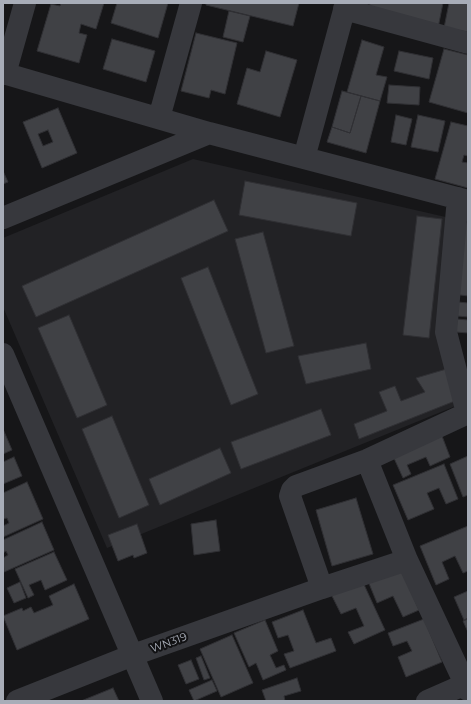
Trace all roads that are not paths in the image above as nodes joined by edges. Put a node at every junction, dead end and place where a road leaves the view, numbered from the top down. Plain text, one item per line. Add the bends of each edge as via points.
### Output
1 (25, 3) edge
2 (191, 3) edge
3 (345, 6) edge
4 (468, 43) edge
5 (4, 74) edge
6 (159, 118) junction
7 (209, 133) junction
8 (304, 158) junction
9 (463, 200) edge
10 (3, 218) edge
11 (3, 354) edge
12 (468, 413) edge
13 (367, 460) junction
14 (407, 560) junction
15 (322, 588) junction
16 (133, 656) junction
17 (467, 686) edge
18 (17, 701) edge
19 (152, 701) edge
20 (427, 701) edge

1 - 5 street
2 - 6 street
3 - 4 street
3 - 8 street
5 - 6 street
6 - 7 street
7 - 8 street
7 - 10 street
8 - 9 street
9 - 12 street via 446,332
11 - 16 street
12 - 13 street
13 - 14 street
13 - 15 street via 296,486 292,490 290,496
14 - 15 street, WN319
14 - 17 street
15 - 16 street, WN319
16 - 18 street, WN319
16 - 19 street
17 - 20 street

